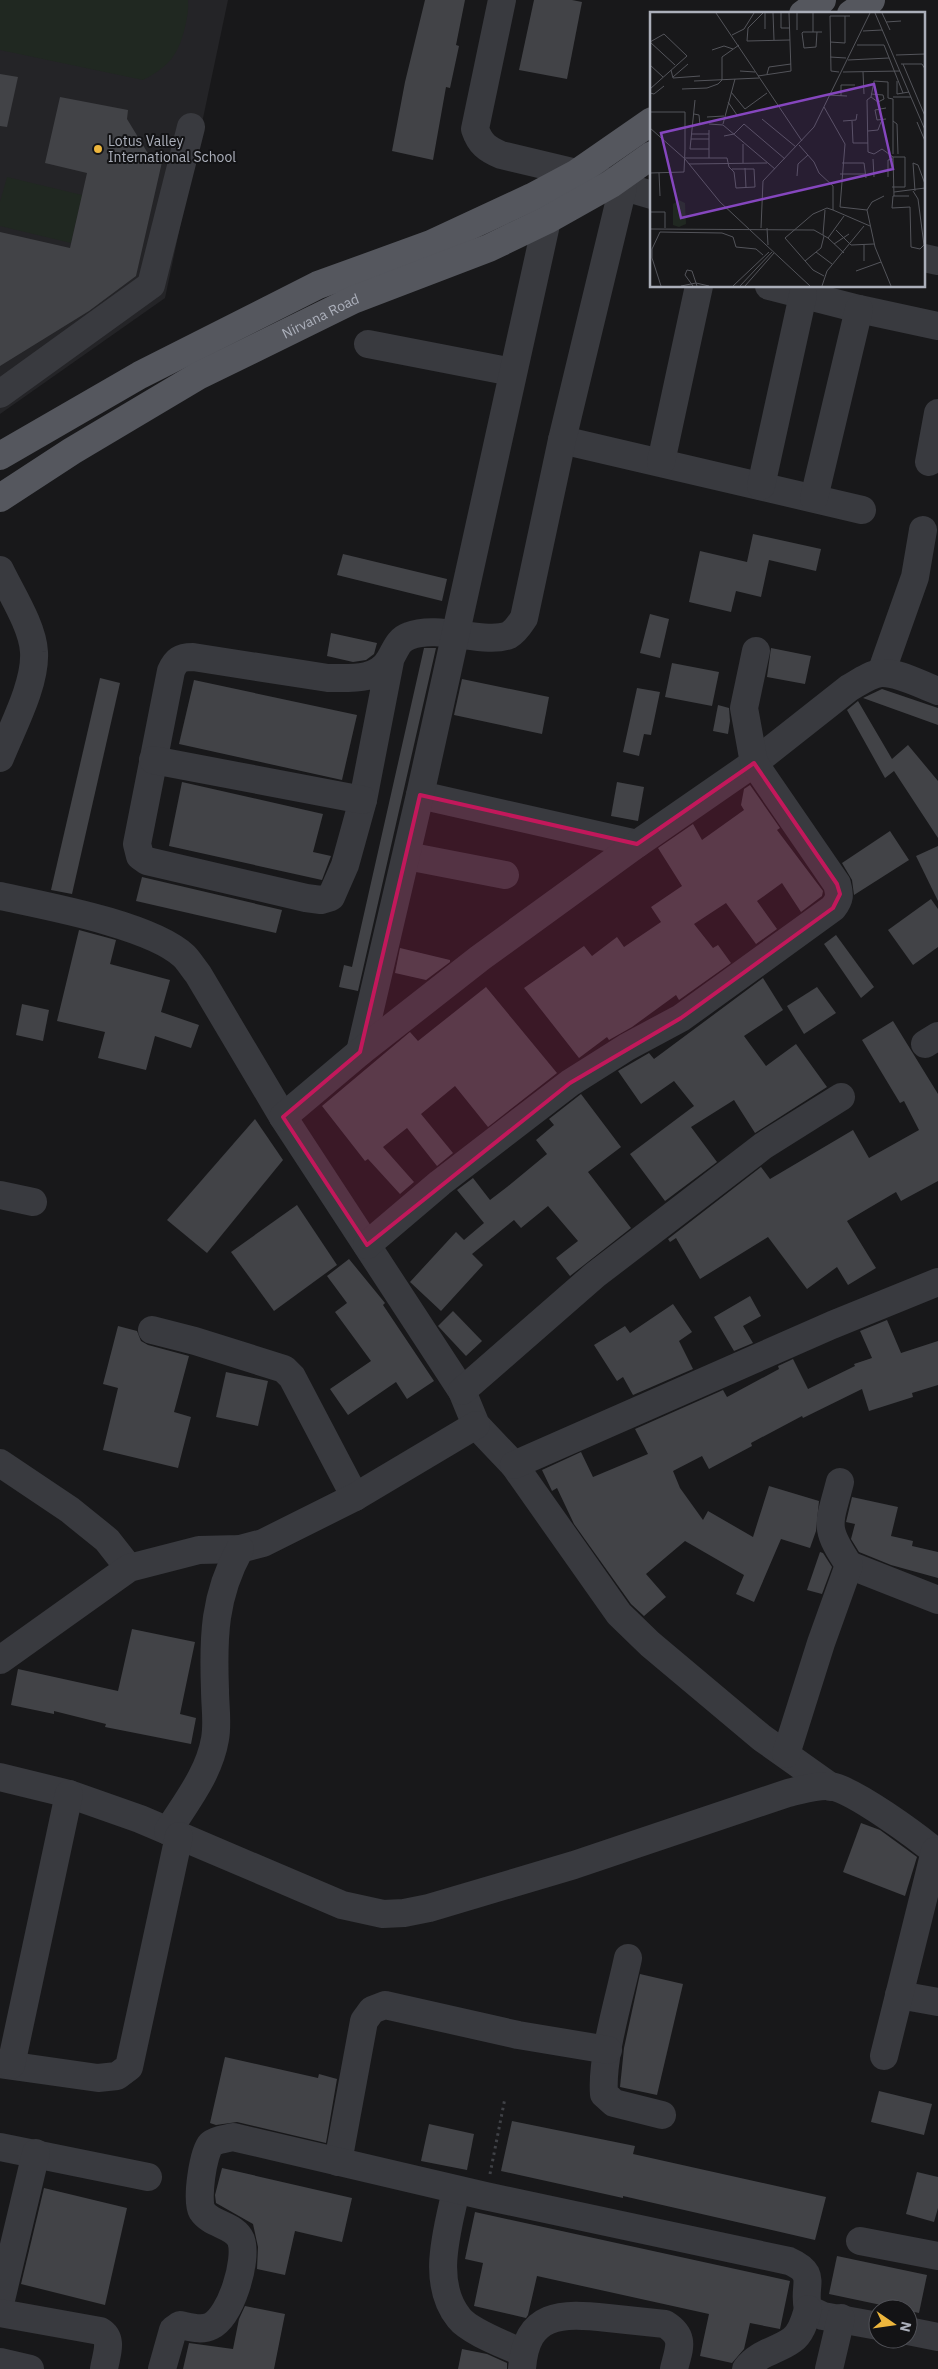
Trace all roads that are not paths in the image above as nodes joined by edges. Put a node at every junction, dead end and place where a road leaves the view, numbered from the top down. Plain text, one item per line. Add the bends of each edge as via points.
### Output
1 (502, 0) edge
2 (822, 0) edge
3 (871, 0) edge
4 (806, 12) edge
5 (855, 12) edge
6 (650, 122) edge
7 (191, 127) dead end
8 (650, 158) edge
9 (577, 173) junction
10 (617, 186) junction
11 (650, 194) edge
12 (547, 220) junction
13 (700, 288) edge
14 (777, 288) edge
15 (803, 295) junction
16 (859, 309) junction
17 (938, 326) edge
18 (368, 344) dead end
19 (512, 372) junction
20 (0, 394) edge
21 (937, 422) edge
22 (562, 440) junction
23 (0, 456) edge
24 (661, 462) junction
25 (929, 462) dead end
26 (761, 486) junction
27 (0, 498) edge
28 (814, 498) junction
29 (862, 510) dead end
30 (923, 530) dead end
31 (0, 570) edge
32 (455, 632) junction
33 (756, 651) dead end
34 (390, 660) junction
35 (881, 673) junction
36 (938, 691) edge
37 (0, 758) edge
38 (154, 760) junction
39 (754, 763) junction
40 (420, 794) junction
41 (363, 800) junction
42 (636, 844) junction
43 (407, 856) junction
44 (505, 875) dead end
45 (0, 896) edge
46 (360, 1052) junction
47 (841, 1097) dead end
48 (283, 1117) junction
49 (0, 1195) edge
50 (33, 1202) dead end
51 (366, 1245) junction
52 (938, 1282) edge
53 (152, 1330) dead end
54 (462, 1391) junction
55 (476, 1425) junction
56 (0, 1463) edge
57 (514, 1465) junction
58 (840, 1482) dead end
59 (356, 1497) junction
60 (240, 1549) junction
61 (849, 1565) junction
62 (129, 1568) junction
63 (938, 1600) edge
64 (0, 1660) edge
65 (786, 1754) junction
66 (0, 1777) edge
67 (831, 1787) junction
68 (69, 1794) junction
69 (174, 1833) junction
70 (936, 1852) edge
71 (628, 1958) dead end
72 (899, 1995) junction
73 (938, 2002) edge
74 (608, 2050) junction
75 (884, 2056) dead end
76 (5, 2065) edge
77 (662, 2115) dead end
78 (0, 2146) edge
79 (36, 2153) junction
80 (338, 2162) junction
81 (148, 2177) dead end
82 (456, 2190) junction
83 (860, 2241) dead end
84 (938, 2256) edge
85 (0, 2304) edge
86 (808, 2309) junction
87 (0, 2313) edge
88 (841, 2318) junction
89 (868, 2324) edge
90 (918, 2333) edge
91 (938, 2337) edge
92 (522, 2361) edge
93 (0, 2362) edge
94 (30, 2369) edge
95 (104, 2369) edge
96 (162, 2369) edge
97 (674, 2369) edge
98 (746, 2369) edge
99 (829, 2369) edge

1 - 9 street via 476,129 479,141 500,155
2 - 4 main road
3 - 5 main road
6 - 9 main road, Nirvana Road
7 - 20 street via 152,285
8 - 10 main road, Nirvana Road
9 - 10 street
9 - 23 main road, Nirvana Road via 431,244 318,285 140,374
10 - 11 street
10 - 12 main road, Nirvana Road
10 - 22 street
12 - 19 street
12 - 27 main road, Nirvana Road via 489,248 353,300 198,376
13 - 24 street
14 - 15 street
15 - 16 street
15 - 26 street
16 - 17 street
16 - 28 street
18 - 19 street
19 - 32 street
21 - 25 street
22 - 24 street
22 - 32 street via 524,618 508,635 493,638
24 - 26 street
26 - 28 street
28 - 29 street
30 - 35 street via 915,577
31 - 37 street via 21,613 34,650 31,678
32 - 34 street via 412,634 402,639
32 - 40 street
33 - 39 street via 744,708
34 - 38 street via 373,675 328,678 182,657 171,671
34 - 41 street
35 - 36 street
35 - 39 street via 849,688
38 - 41 street
38 - 41 street via 137,844 140,856 147,861 306,898 321,900 331,897 337,887
39 - 42 street
39 - 51 street via 837,884 840,894 833,908 680,1018 570,1083 440,1183
40 - 42 street
40 - 43 street
42 - 46 street via 480,958
43 - 44 street
43 - 46 street
45 - 48 street via 128,927 183,955 198,974
46 - 48 street
47 - 54 street via 763,1146 595,1275
48 - 51 street
49 - 50 street
51 - 54 street
52 - 57 street via 832,1325
53 - 59 street via 284,1369 292,1377
54 - 55 street
55 - 57 street
55 - 59 street
56 - 62 street via 108,1540
57 - 65 street via 619,1614 762,1738
58 - 61 street via 829,1526 832,1539
59 - 60 street via 263,1543
60 - 62 street via 199,1550
60 - 69 street via 227,1572 213,1646 216,1725 210,1760
61 - 63 street
61 - 65 street
62 - 64 street
65 - 67 street
66 - 68 street
67 - 69 street via 818,1786 788,1793 574,1865 404,1913 383,1914 342,1905
67 - 70 street via 860,1798
68 - 69 street
68 - 76 street
69 - 76 street via 129,2067 116,2076 98,2078
70 - 72 street
71 - 74 street
72 - 73 street
72 - 75 street
74 - 77 street via 603,2084 608,2100
74 - 80 street via 518,2035 385,2005 372,2010 364,2021
78 - 79 street
79 - 81 street
79 - 85 street
80 - 82 street
80 - 96 street via 233,2138 210,2145 199,2197 207,2218 237,2233 242,2241 233,2299 225,2314 211,2326 200,2329 180,2325 174,2330
82 - 86 street via 789,2261 802,2266 808,2277
82 - 92 street via 443,2272 449,2300 459,2318
83 - 84 street
86 - 88 street via 823,2316
86 - 98 street via 800,2330 792,2340 764,2353
87 - 95 street via 106,2334 109,2340
88 - 89 street
88 - 99 street
90 - 91 street
92 - 97 street via 532,2333 549,2319 571,2314 665,2324 675,2330 680,2342
93 - 94 street

